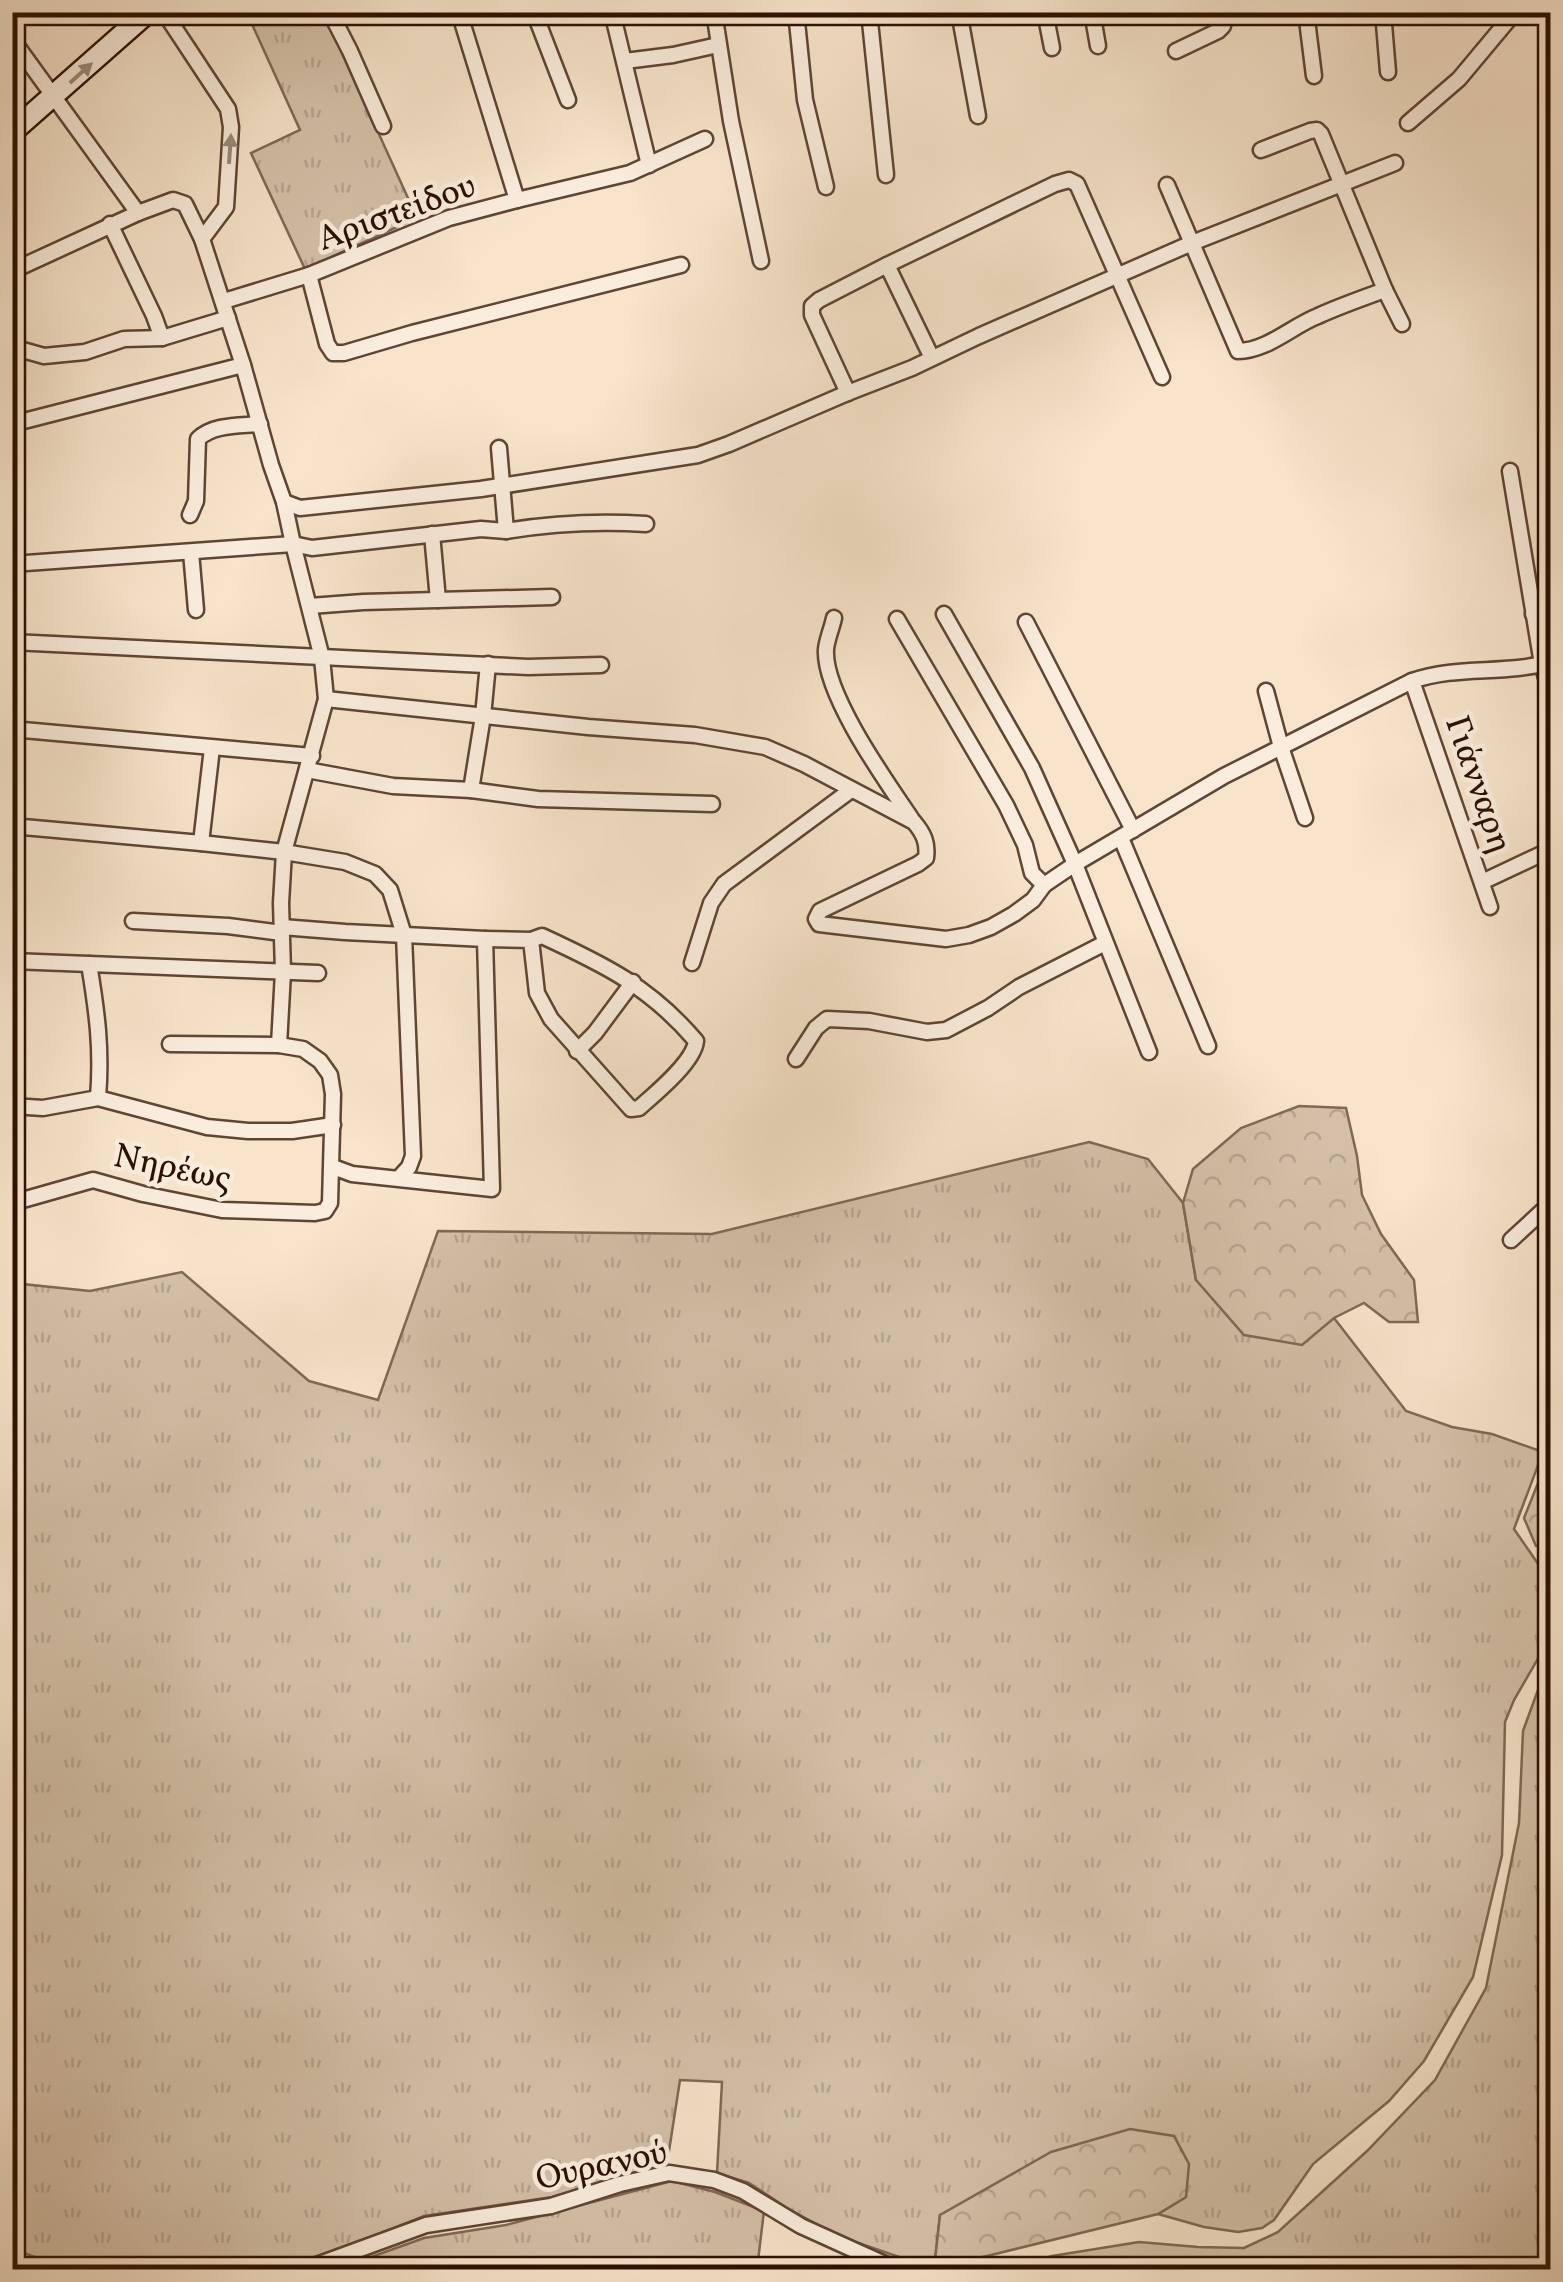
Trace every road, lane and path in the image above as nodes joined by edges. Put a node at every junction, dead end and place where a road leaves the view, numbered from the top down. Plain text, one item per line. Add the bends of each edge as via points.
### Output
1 (148, 12) edge
2 (164, 12) edge
3 (330, 12) edge
4 (459, 12) edge
5 (534, 12) edge
6 (612, 12) edge
7 (714, 12) edge
8 (796, 12) edge
9 (869, 12) edge
10 (959, 12) edge
11 (1046, 12) edge
12 (1092, 12) edge
13 (1225, 12) edge
14 (1306, 12) edge
15 (1383, 12) edge
16 (1515, 12) edge
17 (12, 39) edge
18 (718, 45) junction
19 (1098, 46) dead end
20 (1052, 48) dead end
21 (1176, 51) dead end
22 (625, 61) junction
23 (1388, 72) dead end
24 (1314, 76) dead end
25 (55, 96) junction
26 (568, 100) dead end
27 (978, 116) dead end
28 (1408, 123) dead end
29 (383, 126) dead end
30 (12, 132) edge
31 (705, 140) dead end
32 (1262, 150) dead end
33 (1395, 163) dead end
34 (649, 164) junction
35 (886, 175) dead end
36 (1341, 184) junction
37 (1167, 185) dead end
38 (826, 187) dead end
39 (516, 200) junction
40 (138, 213) junction
41 (110, 224) junction
42 (202, 239) junction
43 (1192, 243) junction
44 (761, 261) dead end
45 (681, 265) dead end
46 (888, 265) junction
47 (12, 272) edge
48 (310, 275) junction
49 (1116, 276) junction
50 (1385, 290) junction
51 (224, 301) junction
52 (228, 318) junction
53 (1402, 324) dead end
54 (162, 338) junction
55 (12, 348) edge
56 (932, 358) junction
57 (243, 364) junction
58 (1162, 377) dead end
59 (848, 393) junction
60 (12, 424) edge
61 (260, 424) junction
62 (499, 448) dead end
63 (1510, 471) dead end
64 (500, 486) junction
65 (284, 502) junction
66 (190, 515) dead end
67 (646, 524) dead end
68 (506, 531) junction
69 (432, 534) junction
70 (292, 544) junction
71 (191, 552) junction
72 (12, 564) edge
73 (552, 598) dead end
74 (438, 600) junction
75 (310, 606) junction
76 (1550, 609) edge
77 (196, 610) dead end
78 (944, 614) dead end
79 (1534, 614) junction
80 (834, 618) dead end
81 (897, 619) dead end
82 (1026, 622) dead end
83 (12, 642) edge
84 (322, 658) junction
85 (1546, 663) edge
86 (488, 664) junction
87 (601, 665) dead end
88 (1412, 681) junction
89 (1266, 691) dead end
90 (1550, 691) edge
91 (326, 699) junction
92 (483, 716) junction
93 (12, 729) edge
94 (1281, 747) junction
95 (212, 748) junction
96 (309, 763) junction
97 (471, 790) junction
98 (850, 790) junction
99 (712, 804) dead end
100 (1305, 818) dead end
101 (914, 822) junction
102 (12, 826) edge
103 (1127, 834) junction
104 (201, 842) junction
105 (1550, 850) edge
106 (284, 852) junction
107 (1075, 864) junction
108 (1482, 882) junction
109 (1044, 885) junction
110 (1490, 908) dead end
111 (133, 921) dead end
112 (282, 930) junction
113 (404, 935) junction
114 (485, 939) junction
115 (531, 940) junction
116 (1106, 942) junction
117 (12, 962) edge
118 (692, 963) dead end
119 (89, 964) junction
120 (284, 972) junction
121 (318, 973) dead end
122 (634, 982) junction
123 (170, 1044) dead end
124 (279, 1046) junction
125 (1208, 1046) dead end
126 (577, 1050) junction
127 (1148, 1052) dead end
128 (796, 1059) dead end
129 (98, 1098) junction
130 (12, 1106) edge
131 (631, 1109) junction
132 (644, 1124) dead end
133 (333, 1125) junction
134 (332, 1167) junction
135 (399, 1178) junction
136 (13, 1201) edge
137 (1550, 1204) edge
138 (1511, 1240) dead end
139 (304, 2270) edge
140 (898, 2270) edge

25 -> 1 main road
42 -> 2 street via 226,207 231,126 228,109
3 - 29 street
4 - 39 street, Αριστείδου
5 - 26 street
6 - 22 street
7 - 18 street
8 - 38 street via 805,100
9 - 35 street
10 - 27 street
11 - 20 street
12 - 19 street
13 - 21 street via 1218,32
14 - 24 street
15 - 23 street
16 - 28 street via 1459,79
17 - 25 street
18 - 22 street
18 - 44 street
22 - 34 street
25 - 30 main road
25 - 40 street
31 - 34 street
32 - 36 street via 1316,130
33 - 36 street
34 - 39 street
36 - 43 street
36 - 50 street
37 - 43 street
39 - 48 street, Αριστείδου via 450,218
40 - 41 street
40 - 42 street via 173,200 185,204
41 - 47 street
41 - 54 street
42 - 51 street
43 - 49 street
43 - 50 street via 1238,350
45 - 48 street via 344,353 332,353 327,344
46 - 49 street via 1069,180 1077,184
46 - 56 street
46 - 59 street via 812,306
48 - 51 street, Αριστείδου
49 - 56 street
49 - 58 street
50 - 53 street
51 - 52 street
52 - 54 street
52 - 57 street
54 - 55 street via 44,356
56 - 59 street
57 - 60 street
57 - 61 street
59 - 64 street via 698,454
61 - 65 street
61 - 66 street via 205,432 198,439
62 - 64 street
63 - 79 street
64 - 65 street via 300,508
64 - 68 street
65 - 70 street
67 - 68 street via 600,520
68 - 69 street
69 - 70 street via 312,548
69 - 74 street
70 - 71 street
70 - 75 street
71 - 72 street
71 - 77 street
73 - 74 street
74 - 75 street
75 - 84 street
76 - 79 street
78 - 107 street via 1032,768
79 - 85 street
80 - 101 street via 826,651 831,678
81 - 109 street via 1006,805 1032,873
82 - 103 street
83 - 84 street
84 - 86 street
84 - 91 street
85 - 88 street
85 - 90 street
86 - 87 street
86 - 92 street
88 - 94 street
88 - 108 street, Γιάνναρη
89 - 94 street
91 - 92 street
91 - 96 street
92 - 97 street
92 - 98 street via 765,747
93 - 95 street
94 - 100 street
94 - 103 street
95 - 96 street
95 - 104 street
96 - 97 street via 393,786
96 - 106 street
97 - 99 street via 604,803
98 - 101 street
98 - 118 street via 724,884
101 - 109 street via 924,834 926,858 820,911 819,924 970,936 1014,914
102 - 104 street
103 - 107 street
103 - 125 street
104 - 106 street
105 - 108 street
106 - 112 street
106 - 113 street via 374,874 390,890
107 - 109 street
107 - 116 street
108 - 110 street, Γιάνναρη
111 - 112 street
112 - 113 street
112 - 120 street
113 - 114 street
113 - 135 street via 413,1156
114 - 115 street
114 - 135 street via 492,1189
115 - 122 street via 542,936
115 - 126 street via 537,994
116 - 127 street
116 - 128 street via 946,1030 827,1020
117 - 119 street
119 - 120 street
119 - 129 street via 101,1059
120 - 121 street
120 - 124 street
122 - 126 street
122 - 131 street via 696,1041 696,1049
123 - 124 street
124 - 133 street via 303,1049 330,1075
126 - 131 street
129 - 130 street
129 - 133 street via 248,1132
131 - 132 street
133 - 134 street
134 - 135 street
134 - 136 street, Νηρέως via 330,1203 315,1213 222,1210 93,1180
137 - 138 street
139 - 140 street, Ουρανού via 426,2225 552,2206 669,2173 743,2190

